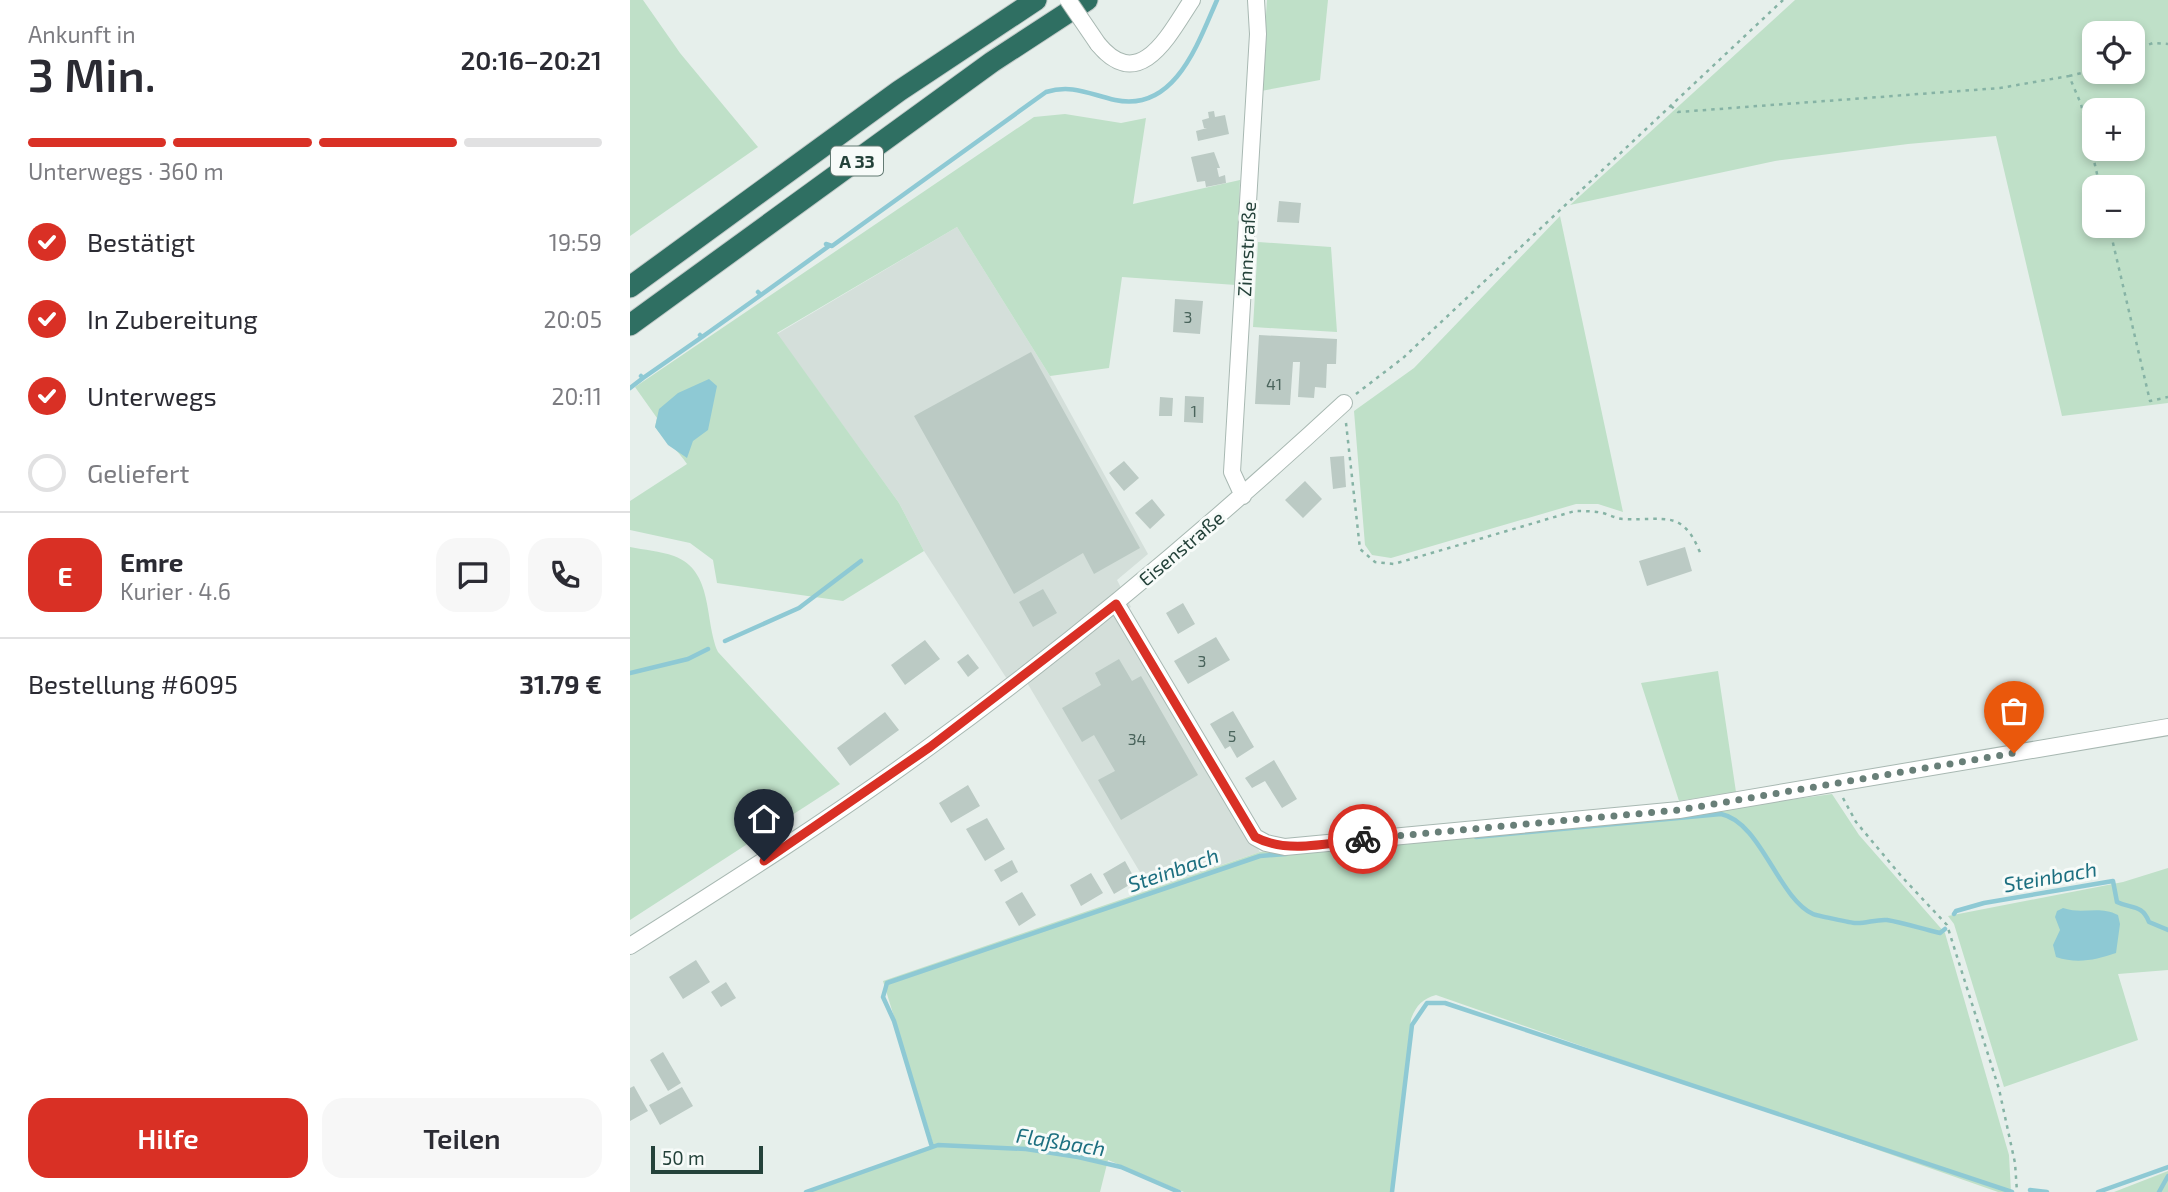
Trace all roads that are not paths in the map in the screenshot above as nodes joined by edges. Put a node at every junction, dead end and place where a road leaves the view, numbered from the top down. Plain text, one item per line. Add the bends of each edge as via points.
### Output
1 (1036, 0) edge
2 (1068, 0) edge
3 (1087, 0) edge
4 (1192, 0) edge
5 (1256, 0) edge
6 (630, 287) edge
7 (630, 325) edge
8 (1344, 403) road end
9 (1243, 496) junction
10 (1116, 604) junction
11 (2168, 727) edge
12 (630, 946) edge

1 - 6 highway, A 33 via 899,90
2 - 4 street, bridge via 1098,44 1116,61 1131,64 1149,58
3 - 7 highway, A 33 via 992,62
5 - 9 street, Zinnstraße via 1258,34 1232,472
8 - 9 street, Eisenstraße
9 - 10 street, Eisenstraße
10 - 11 street via 1255,837 1285,847 1679,810
10 - 12 street, Eisenstraße via 930,747 786,847

